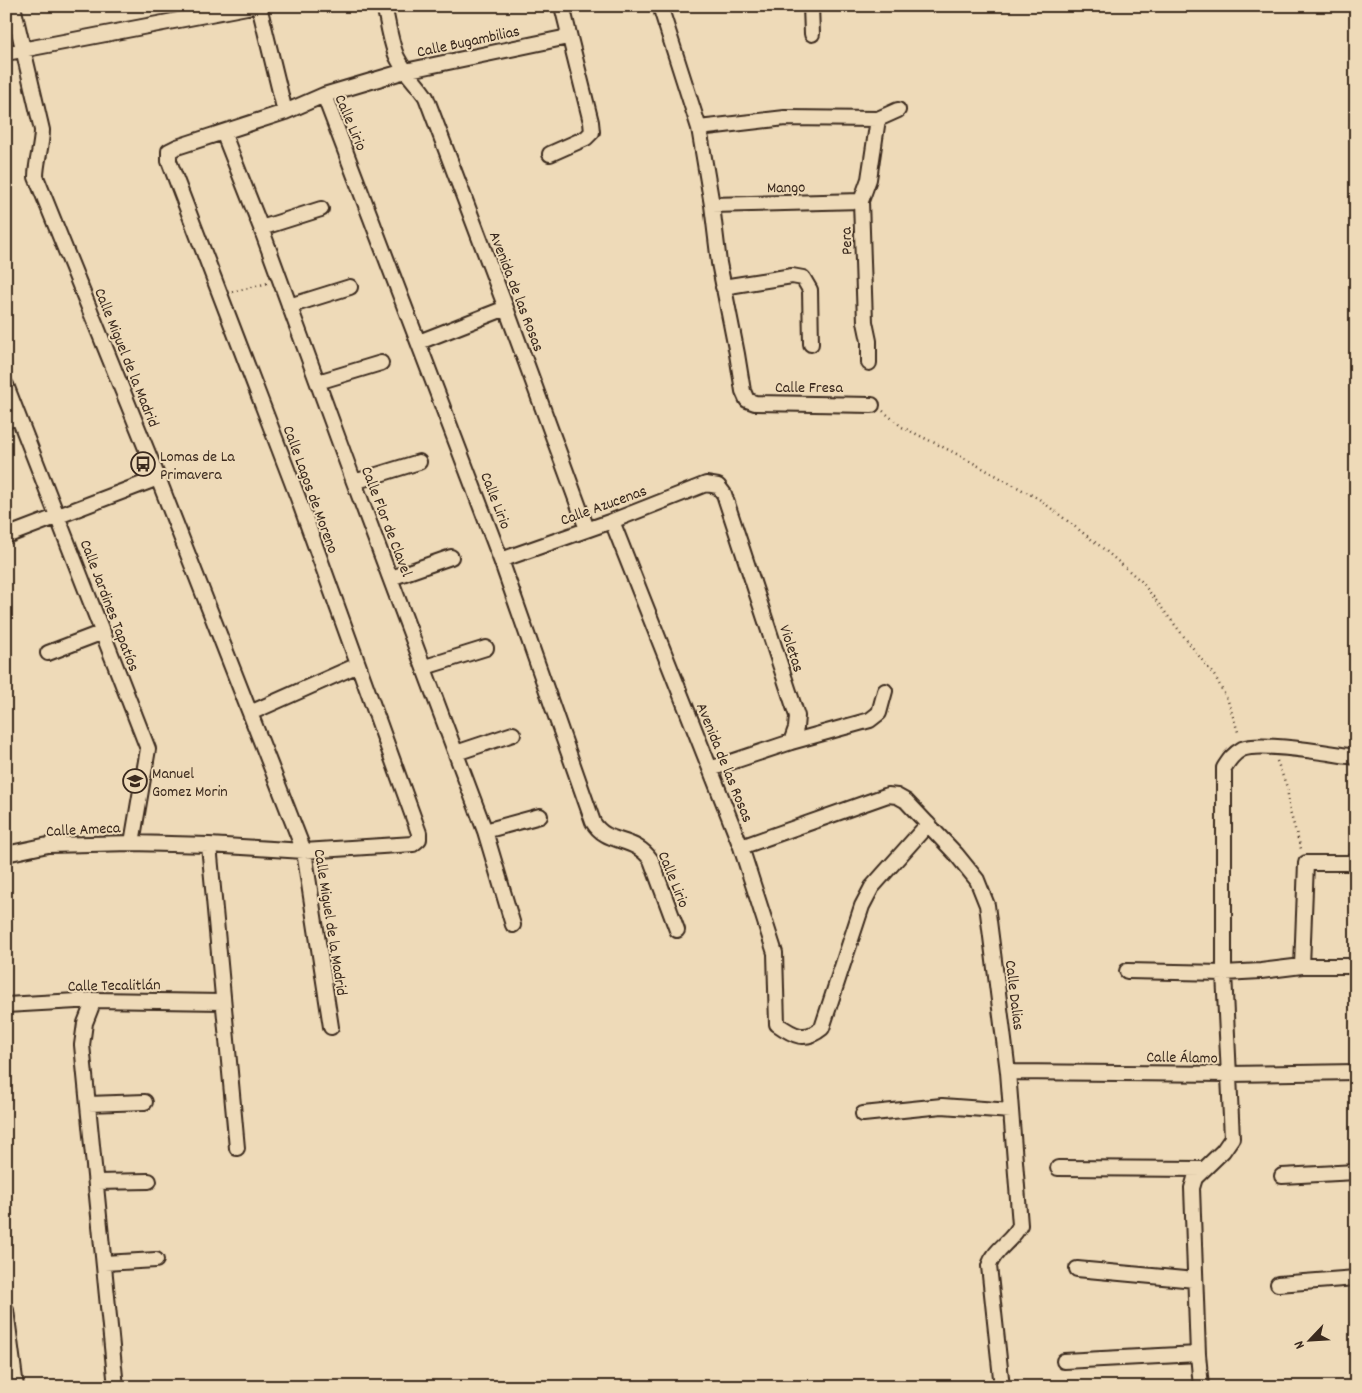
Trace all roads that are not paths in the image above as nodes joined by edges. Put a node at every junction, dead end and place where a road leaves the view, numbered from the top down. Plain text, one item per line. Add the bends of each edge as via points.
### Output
1 (13, 6) edge
2 (252, 6) edge
3 (259, 6) edge
4 (384, 6) edge
5 (562, 6) edge
6 (660, 6) edge
7 (811, 6) edge
8 (812, 34) dead end
9 (568, 37) junction
10 (24, 50) junction
11 (6, 53) edge
12 (405, 71) junction
13 (324, 95) junction
14 (898, 110) dead end
15 (285, 112) junction
16 (878, 119) junction
17 (700, 128) junction
18 (223, 132) junction
19 (550, 154) dead end
20 (861, 201) junction
21 (712, 205) junction
22 (321, 209) dead end
23 (261, 228) junction
24 (350, 287) dead end
25 (723, 287) junction
26 (289, 306) junction
27 (506, 308) junction
28 (419, 342) junction
29 (811, 344) dead end
30 (381, 363) dead end
31 (869, 364) dead end
32 (318, 382) junction
33 (6, 385) edge
34 (872, 405) road end
35 (12, 418) edge
36 (419, 462) dead end
37 (158, 478) junction
38 (354, 482) junction
39 (718, 486) joint
40 (58, 517) junction
41 (612, 521) junction
42 (587, 528) junction
43 (6, 536) edge
44 (452, 557) dead end
45 (501, 560) junction
46 (391, 578) junction
47 (103, 632) junction
48 (486, 648) dead end
49 (48, 653) dead end
50 (358, 665) junction
51 (425, 668) junction
52 (885, 691) dead end
53 (250, 713) junction
54 (514, 734) dead end
55 (791, 742) junction
56 (456, 753) junction
57 (1356, 757) edge
58 (710, 769) junction
59 (540, 816) dead end
60 (928, 824) junction
61 (486, 831) junction
62 (419, 839) joint
63 (132, 843) junction
64 (209, 845) junction
65 (741, 848) junction
66 (304, 851) junction
67 (6, 854) edge
68 (1356, 863) edge
69 (513, 925) dead end
70 (677, 930) dead end
71 (1302, 966) junction
72 (1356, 966) edge
73 (1127, 971) dead end
74 (1224, 973) junction
75 (94, 1000) junction
76 (222, 1002) junction
77 (6, 1005) edge
78 (331, 1027) dead end
79 (1008, 1072) junction
80 (1356, 1072) edge
81 (1229, 1074) junction
82 (145, 1102) dead end
83 (88, 1104) junction
84 (1011, 1111) junction
85 (863, 1114) dead end
86 (237, 1148) dead end
87 (1058, 1168) dead end
88 (1204, 1169) junction
89 (1356, 1172) edge
90 (1282, 1176) dead end
91 (149, 1181) dead end
92 (96, 1182) junction
93 (156, 1260) dead end
94 (104, 1263) junction
95 (1077, 1269) dead end
96 (1356, 1278) edge
97 (1195, 1280) junction
98 (1278, 1284) dead end
99 (6, 1310) edge
100 (1198, 1354) junction
101 (1064, 1362) dead end
102 (16, 1387) edge
103 (116, 1387) edge
104 (1002, 1387) edge
105 (1201, 1387) edge

1 - 10 street, Calle Miguel de la Madrid
2 - 10 street
3 - 15 street
4 - 12 street, Avenida de las Rosas via 396,58
5 - 9 street
6 - 17 street
7 - 8 street
9 - 12 street, Calle Bugambilias
9 - 19 street via 592,132 586,138
10 - 11 street
10 - 37 street, Calle Miguel de la Madrid via 42,130 36,177
12 - 13 street, Calle Bugambilias
12 - 27 street, Avenida de las Rosas via 426,97
13 - 15 street, Calle Lirio
13 - 28 street, Calle Lirio
14 - 16 street
15 - 18 street
16 - 17 street via 785,118
16 - 20 street, Pera via 869,178
17 - 21 street
18 - 23 street, Calle Flor de Clavel
18 - 50 street, Calle Lagos de Moreno via 177,147 169,152 169,161
20 - 21 street, Mango
20 - 31 street, Pera
21 - 25 street
22 - 23 street
23 - 26 street, Calle Flor de Clavel
24 - 26 street
25 - 29 street via 792,276 803,278 810,290
25 - 34 street, Calle Fresa via 747,400 755,404
26 - 32 street, Calle Flor de Clavel
27 - 28 street
27 - 42 street, Avenida de las Rosas
28 - 45 street, Calle Lirio
30 - 32 street
32 - 38 street, Calle Flor de Clavel
33 - 35 street, Calle Jardines Tapatíos
35 - 40 street, Calle Jardines Tapatíos
36 - 38 street
37 - 40 street
37 - 53 street, Calle Miguel de la Madrid
38 - 46 street, Calle Flor de Clavel
39 - 41 street, Calle Azucenas via 706,484
39 - 55 street, Violetas via 724,494 797,716
40 - 43 street
40 - 47 street, Calle Jardines Tapatíos
41 - 42 street, Calle Azucenas
41 - 58 street, Avenida de las Rosas
42 - 45 street, Calle Azucenas
44 - 46 street
45 - 70 street, Calle Lirio via 593,822 598,831 632,844 645,851 652,860
46 - 51 street, Calle Flor de Clavel
47 - 49 street
47 - 63 street, Calle Jardines Tapatíos via 148,749
48 - 51 street
50 - 53 street
50 - 62 street, Calle Lagos de Moreno
51 - 56 street, Calle Flor de Clavel
52 - 55 street via 879,713 870,720
53 - 66 street, Calle Miguel de la Madrid
54 - 56 street
55 - 58 street
56 - 61 street, Calle Flor de Clavel
57 - 74 street via 1271,746 1244,748 1231,756 1224,768
58 - 65 street, Avenida de las Rosas
59 - 61 street
60 - 65 street, Calle Dalias via 906,801 888,795
60 - 65 street, Avenida de las Rosas via 872,888 862,906 822,1028 805,1037 789,1033 777,1024 775,953
60 - 79 street, Calle Dalias via 977,880 987,905
61 - 69 street, Calle Flor de Clavel
62 - 66 street, Calle Ameca via 413,844
63 - 64 street, Calle Ameca
63 - 67 street, Calle Ameca via 48,845
64 - 66 street, Calle Ameca
64 - 76 street
66 - 78 street, Calle Miguel de la Madrid
68 - 71 street via 1306,863
71 - 72 street
71 - 74 street
73 - 74 street
74 - 81 street
75 - 76 street, Calle Tecalitlán
75 - 77 street, Calle Tecalitlán
75 - 83 street via 85,1023 82,1045
76 - 86 street
79 - 81 street, Calle Álamo
79 - 84 street, Calle Dalias
80 - 81 street, Calle Álamo
81 - 88 street via 1232,1138 1224,1151
82 - 83 street
83 - 92 street
84 - 85 street via 942,1106
84 - 104 street, Calle Dalias via 1020,1225 991,1258 989,1266
87 - 88 street
88 - 97 street via 1195,1178 1192,1188
89 - 90 street
91 - 92 street
92 - 94 street
93 - 94 street
94 - 103 street
95 - 97 street
96 - 98 street
97 - 100 street
99 - 102 street
100 - 101 street
100 - 105 street

